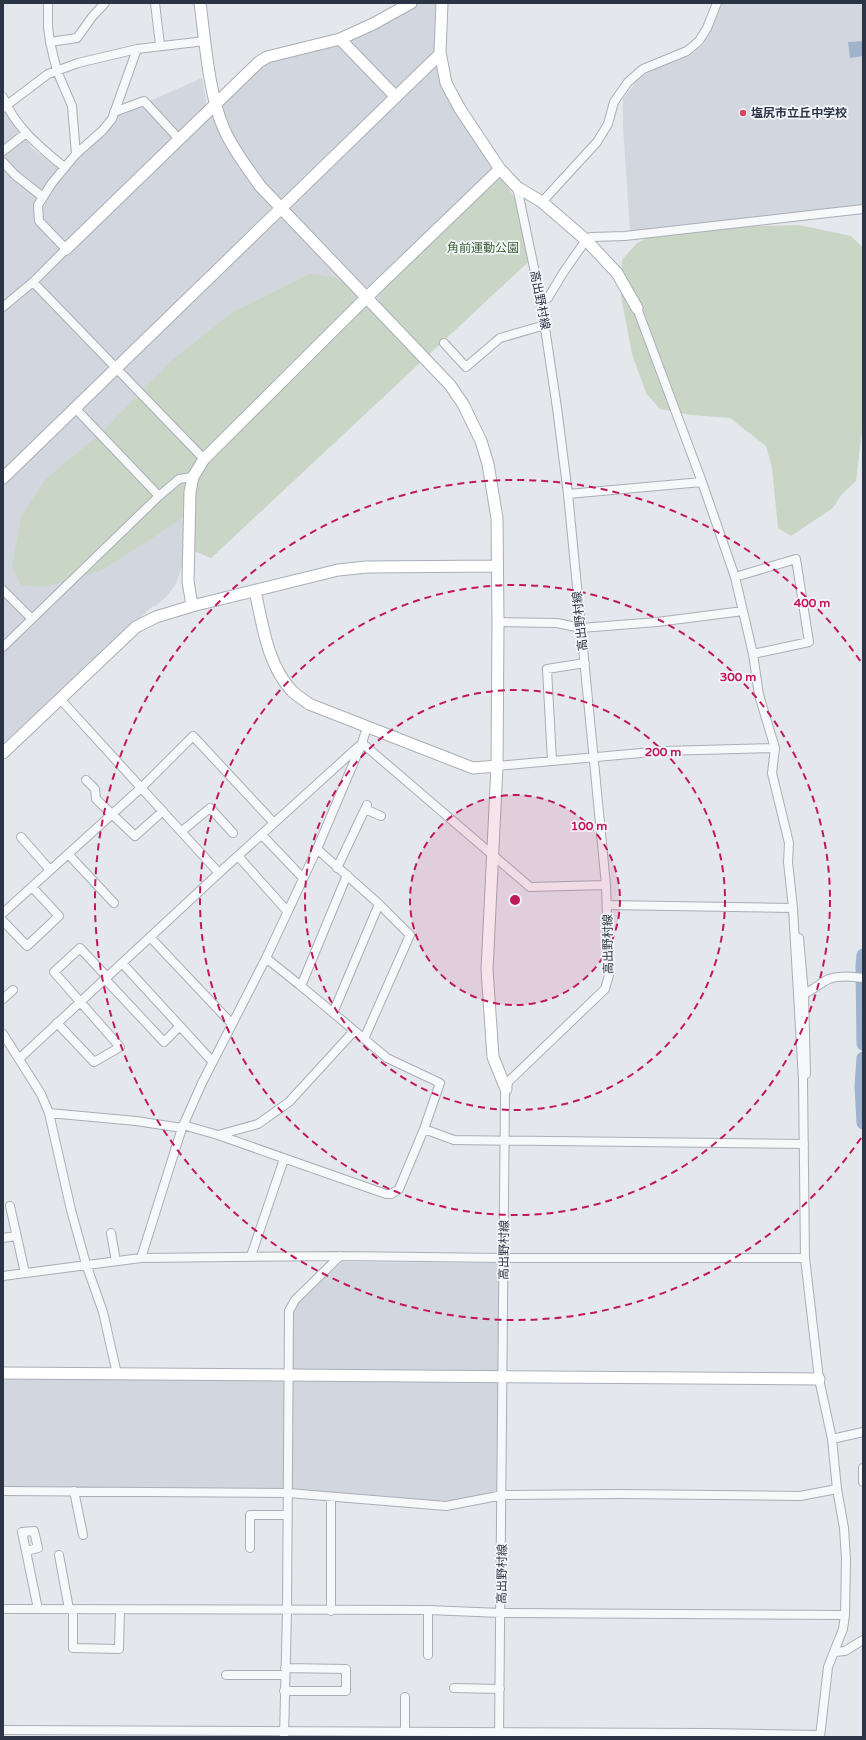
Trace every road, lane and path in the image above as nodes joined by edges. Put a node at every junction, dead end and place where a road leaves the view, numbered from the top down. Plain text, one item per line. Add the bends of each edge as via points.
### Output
1 (48, 3) edge
2 (105, 3) edge
3 (155, 3) edge
4 (200, 3) edge
5 (410, 3) edge
6 (442, 3) edge
7 (717, 3) edge
8 (340, 39) junction
9 (205, 41) junction
10 (50, 42) junction
11 (160, 45) junction
12 (137, 49) junction
13 (440, 54) junction
14 (58, 71) junction
15 (3, 97) edge
16 (396, 97) junction
17 (216, 103) junction
18 (5, 107) edge
19 (114, 112) junction
20 (26, 133) junction
21 (179, 138) junction
22 (3, 151) edge
23 (76, 154) junction
24 (3, 162) edge
25 (64, 167) junction
26 (500, 169) junction
27 (516, 187) junction
28 (43, 197) junction
29 (542, 202) junction
30 (863, 208) edge
31 (281, 209) junction
32 (586, 240) junction
33 (66, 249) junction
34 (33, 282) junction
35 (368, 297) junction
36 (541, 301) junction
37 (3, 307) edge
38 (637, 308) joint
39 (545, 325) junction
40 (444, 343) dead end
41 (116, 368) junction
42 (75, 408) junction
43 (204, 459) junction
44 (193, 477) junction
45 (3, 478) edge
46 (702, 482) junction
47 (568, 494) junction
48 (159, 496) junction
49 (496, 566) junction
50 (735, 577) junction
51 (3, 590) edge
52 (255, 591) junction
53 (192, 606) junction
54 (743, 611) junction
55 (32, 619) junction
56 (498, 622) junction
57 (581, 628) junction
58 (3, 647) edge
59 (753, 654) junction
60 (584, 663) junction
61 (61, 700) junction
62 (366, 727) junction
63 (362, 743) junction
64 (775, 748) junction
65 (3, 753) edge
66 (594, 757) junction
67 (552, 761) junction
68 (497, 766) junction
69 (86, 780) dead end
70 (142, 787) junction
71 (163, 811) junction
72 (112, 814) junction
73 (381, 816) dead end
74 (274, 823) junction
75 (182, 831) junction
76 (233, 833) dead end
77 (262, 835) junction
78 (21, 837) dead end
79 (317, 849) junction
80 (68, 854) junction
81 (492, 855) junction
82 (238, 856) junction
83 (337, 867) junction
84 (50, 870) junction
85 (219, 873) junction
86 (347, 875) junction
87 (303, 878) junction
88 (606, 885) junction
89 (32, 887) junction
90 (114, 903) dead end
91 (379, 904) junction
92 (607, 905) junction
93 (793, 908) junction
94 (287, 911) junction
95 (3, 913) edge
96 (3, 921) edge
97 (150, 937) junction
98 (266, 958) junction
99 (122, 963) junction
100 (106, 978) junction
101 (863, 978) edge
102 (301, 986) junction
103 (13, 990) dead end
104 (804, 994) junction
105 (3, 999) edge
106 (81, 1002) junction
107 (333, 1013) junction
108 (57, 1023) junction
109 (232, 1024) junction
110 (180, 1026) junction
111 (354, 1031) junction
112 (3, 1034) edge
113 (364, 1039) junction
114 (20, 1058) junction
115 (212, 1061) junction
116 (803, 1080) junction
117 (506, 1089) junction
118 (49, 1113) junction
119 (182, 1126) junction
120 (424, 1129) junction
121 (218, 1135) junction
122 (505, 1140) junction
123 (804, 1144) junction
124 (284, 1159) junction
125 (10, 1206) dead end
126 (111, 1233) dead end
127 (16, 1236) junction
128 (3, 1238) edge
129 (251, 1256) junction
130 (340, 1256) junction
131 (141, 1258) junction
132 (504, 1258) junction
133 (804, 1258) junction
134 (116, 1261) junction
135 (86, 1264) junction
136 (24, 1273) junction
137 (3, 1275) edge
138 (3, 1373) edge
139 (116, 1374) junction
140 (288, 1376) junction
141 (502, 1377) junction
142 (819, 1379) junction
143 (863, 1432) edge
144 (832, 1439) junction
145 (863, 1468) edge
146 (863, 1482) edge
147 (837, 1489) junction
148 (3, 1491) edge
149 (74, 1491) junction
150 (288, 1493) junction
151 (503, 1495) junction
152 (331, 1497) junction
153 (288, 1515) junction
154 (83, 1535) dead end
155 (250, 1548) dead end
156 (26, 1551) dead end
157 (59, 1555) dead end
158 (3, 1609) edge
159 (38, 1609) junction
160 (71, 1610) junction
161 (120, 1610) junction
162 (428, 1610) junction
163 (287, 1611) junction
164 (331, 1611) junction
165 (501, 1613) junction
166 (845, 1615) junction
167 (863, 1640) edge
168 (835, 1652) junction
169 (428, 1655) dead end
170 (285, 1672) junction
171 (226, 1675) dead end
172 (454, 1688) dead end
173 (500, 1689) junction
174 (284, 1691) junction
175 (405, 1697) dead end
176 (3, 1730) edge
177 (173, 1734) edge
178 (211, 1734) edge
179 (284, 1734) edge
180 (330, 1734) edge
181 (405, 1735) edge
182 (436, 1735) edge
183 (499, 1735) edge
184 (820, 1736) edge

1 - 10 street
2 - 10 street via 77,38
3 - 11 street
4 - 9 street
5 - 8 street
6 - 13 street
7 - 29 street via 707,28 699,41 688,51 643,69 628,82 614,102 608,124 597,142
8 - 16 street
8 - 17 street via 268,57 251,68
9 - 11 street
9 - 17 street
10 - 14 street
11 - 12 street
12 - 14 street via 78,63
12 - 19 street
13 - 16 street
13 - 26 street via 452,96
14 - 18 street via 48,74
14 - 23 street via 72,106
15 - 18 street
16 - 31 street
17 - 21 street
17 - 31 street via 223,128 235,150 260,186
18 - 20 street
19 - 21 street via 144,101
19 - 23 street via 112,119 102,131
20 - 22 street
20 - 25 street
21 - 33 street
23 - 25 street
24 - 28 street
25 - 28 street
26 - 27 street
26 - 35 street
27 - 29 street
27 - 36 street, 高出野村線
28 - 33 street via 38,205 39,221
29 - 32 street
30 - 32 street
31 - 35 street
31 - 41 street
32 - 36 street via 548,298
32 - 38 street via 617,273
33 - 34 street
34 - 37 street
34 - 41 street
35 - 43 street
35 - 49 street via 450,385 474,424 482,441 494,495 497,518
36 - 39 street, 高出野村線
38 - 46 street
39 - 40 street via 500,338 466,367
39 - 47 street, 高出野村線
41 - 42 street
41 - 43 street
42 - 45 street
42 - 48 street
43 - 44 street
44 - 48 street via 179,479
44 - 53 street via 190,492 188,570
46 - 47 street
46 - 50 street
47 - 57 street, 高出野村線
48 - 55 street
49 - 52 street via 367,567 338,570
49 - 56 street
50 - 54 street
50 - 59 street via 796,558 809,642
51 - 55 street
52 - 53 street
52 - 62 street via 270,658 293,692 309,704
53 - 61 street via 156,617 136,627
54 - 57 street
54 - 59 street
55 - 58 street
56 - 57 street via 557,623
56 - 68 street
57 - 60 street, 高出野村線
59 - 64 street via 759,695
60 - 66 street, 高出野村線
60 - 67 street via 547,669
61 - 65 street
61 - 70 street
62 - 63 street
62 - 68 street via 473,768
63 - 74 street
63 - 79 street
63 - 81 street
64 - 66 street via 663,751
64 - 93 street via 772,773 789,843 788,862
66 - 67 street
66 - 88 street, 高出野村線
67 - 68 street
68 - 81 street
69 - 72 street via 95,789 96,799
70 - 71 street
70 - 72 street
70 - 74 street via 193,736
71 - 72 street via 135,836
71 - 75 street
72 - 80 street
73 - 83 street via 366,807
74 - 77 street
75 - 76 street via 210,808
75 - 85 street
77 - 82 street
77 - 87 street
78 - 84 street
79 - 83 street
79 - 87 street
80 - 84 street
80 - 90 street
81 - 88 street via 530,887
81 - 117 street via 487,970 493,1057
82 - 85 street
82 - 94 street
83 - 86 street
84 - 89 street
85 - 97 street
86 - 91 street
86 - 102 street
87 - 94 street
88 - 92 street, 高出野村線
89 - 95 street
89 - 96 street via 59,916 27,946
91 - 107 street
91 - 113 street via 410,935
92 - 93 street
92 - 117 street, 高出野村線 via 609,975 605,989 510,1081
93 - 104 street via 797,922
93 - 116 street
94 - 98 street
97 - 99 street
97 - 109 street
98 - 102 street
98 - 109 street
99 - 100 street
99 - 110 street
100 - 106 street
100 - 106 street via 80,948 54,972
100 - 110 street via 164,1042
101 - 104 street via 851,976 828,980
102 - 107 street
103 - 105 street
104 - 116 street via 806,1075
106 - 108 street
106 - 108 street via 120,1047 94,1062
107 - 111 street
108 - 114 street
109 - 115 street
110 - 115 street
111 - 113 street
111 - 121 street via 289,1102 258,1124
112 - 114 street
113 - 120 street via 387,1058 440,1083
114 - 118 street
115 - 119 street
116 - 123 street
117 - 122 street, 高出野村線
118 - 119 street
118 - 135 street
119 - 121 street
119 - 131 street
120 - 122 street via 454,1140
120 - 124 street via 399,1189 392,1194
121 - 124 street
122 - 123 street
122 - 132 street, 高出野村線
123 - 133 street
124 - 129 street
125 - 127 street
126 - 134 street
127 - 128 street
127 - 136 street
129 - 130 street
129 - 131 street
130 - 132 street
130 - 140 street via 295,1300 289,1311
131 - 134 street
132 - 133 street
132 - 141 street, 高出野村線
133 - 142 street
134 - 135 street
135 - 136 street
135 - 139 street via 104,1319
136 - 137 street
138 - 139 street
139 - 140 street
140 - 141 street
140 - 150 street
141 - 142 street
141 - 151 street, 高出野村線
142 - 144 street
143 - 144 street
144 - 147 street
145 - 146 street
147 - 151 street via 800,1496
147 - 166 street via 846,1559
148 - 149 street
149 - 150 street
149 - 154 street
150 - 152 street
150 - 153 street
151 - 152 street via 446,1506
151 - 165 street, 高出野村線
152 - 164 street
153 - 155 street via 250,1515
153 - 163 street
156 - 159 street
157 - 160 street
158 - 159 street
159 - 160 street
160 - 161 street
160 - 161 street via 73,1648 119,1649
161 - 163 street
162 - 164 street
162 - 165 street
162 - 169 street
163 - 164 street
163 - 170 street
165 - 166 street
165 - 173 street, 高出野村線
166 - 168 street
167 - 168 street via 845,1651
168 - 184 street via 828,1667
170 - 171 street
170 - 174 street
170 - 174 street via 346,1669 346,1691
172 - 173 street
173 - 183 street, 高出野村線
174 - 179 street
175 - 181 street
176 - 177 street
177 - 178 street
178 - 179 street
179 - 180 street
180 - 181 street
181 - 182 street
182 - 183 street
183 - 184 street via 710,1733

